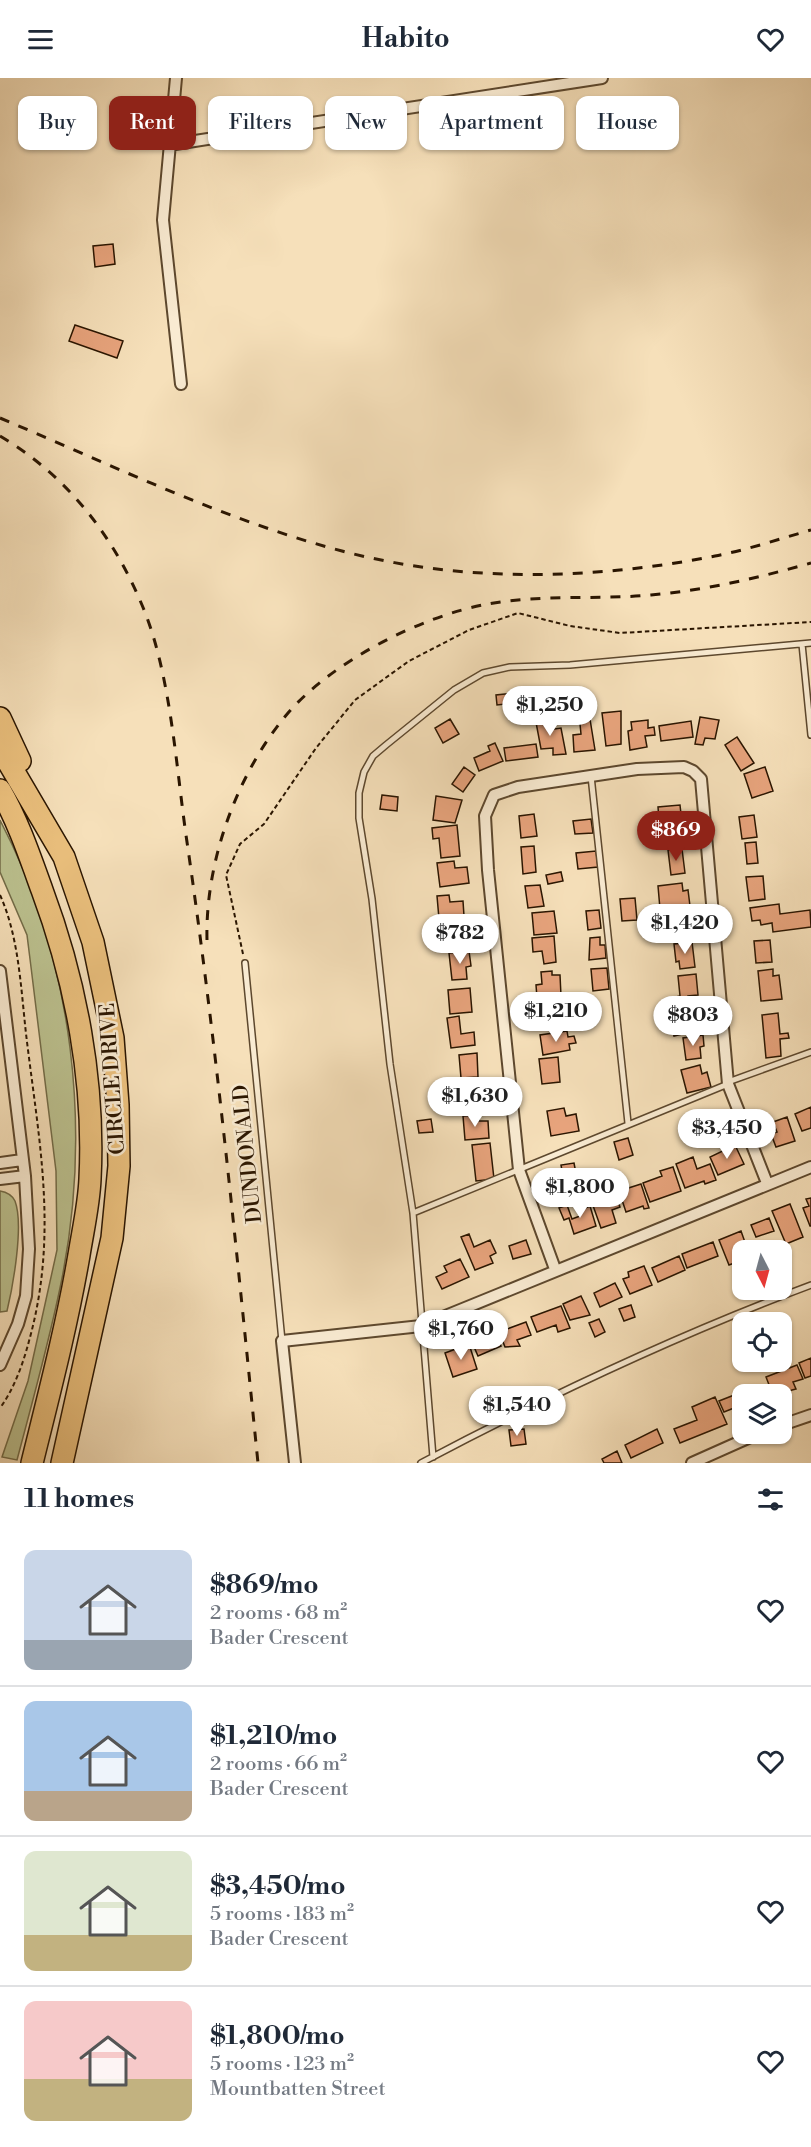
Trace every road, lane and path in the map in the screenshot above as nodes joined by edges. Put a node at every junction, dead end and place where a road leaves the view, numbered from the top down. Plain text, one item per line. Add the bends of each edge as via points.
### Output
1 (176, 78) edge
2 (602, 78) edge
3 (174, 96) edge
4 (196, 141) edge
5 (169, 150) edge
6 (181, 384) dead end
7 (811, 622) edge
8 (811, 643) edge
9 (802, 644) junction
10 (0, 718) edge
11 (811, 735) edge
12 (0, 748) edge
13 (591, 776) junction
14 (0, 790) edge
15 (64, 857) junction
16 (245, 963) joint
17 (0, 971) edge
18 (811, 1052) edge
19 (728, 1083) junction
20 (628, 1123) junction
21 (22, 1160) junction
22 (0, 1163) edge
23 (811, 1167) edge
24 (519, 1170) junction
25 (25, 1176) junction
26 (0, 1179) edge
27 (767, 1184) junction
28 (413, 1213) junction
29 (555, 1269) junction
30 (811, 1285) edge
31 (421, 1326) junction
32 (282, 1341) junction
33 (0, 1365) edge
34 (811, 1415) edge
35 (792, 1422) edge
36 (735, 1444) edge
37 (433, 1457) junction
38 (32, 1463) edge
39 (62, 1463) edge
40 (295, 1463) edge
41 (421, 1463) edge
42 (692, 1463) edge

1 - 3 street
2 - 4 street
5 - 6 street via 163,220
7 - 16 path via 620,633 518,613 469,630 409,661 355,700 315,748 264,824 240,844 226,875
8 - 9 lane
9 - 11 lane
9 - 28 lane via 483,673 454,690 373,756 358,793 359,818
10 - 15 highway
12 - 15 highway, CIRCLE DRIVE
13 - 19 street via 684,767 701,779
13 - 20 lane
13 - 24 street via 494,795 484,816
14 - 38 highway, CIRCLE DRIVE via 37,877 64,958 75,1003 91,1116 90,1181 70,1307
15 - 39 highway, CIRCLE DRIVE via 93,942 112,1027 119,1166 112,1238
16 - 32 lane, DUNDONALD
17 - 21 street
18 - 19 lane
19 - 20 lane
19 - 27 street
20 - 24 lane
21 - 22 street
21 - 25 street
23 - 27 street
24 - 28 lane
24 - 29 street
25 - 26 street
25 - 33 street via 29,1249 26,1296
27 - 29 street
28 - 31 lane
29 - 31 street
30 - 37 lane via 567,1388
31 - 32 street
31 - 37 lane
32 - 40 street
34 - 35 street
36 - 42 street
37 - 41 lane

